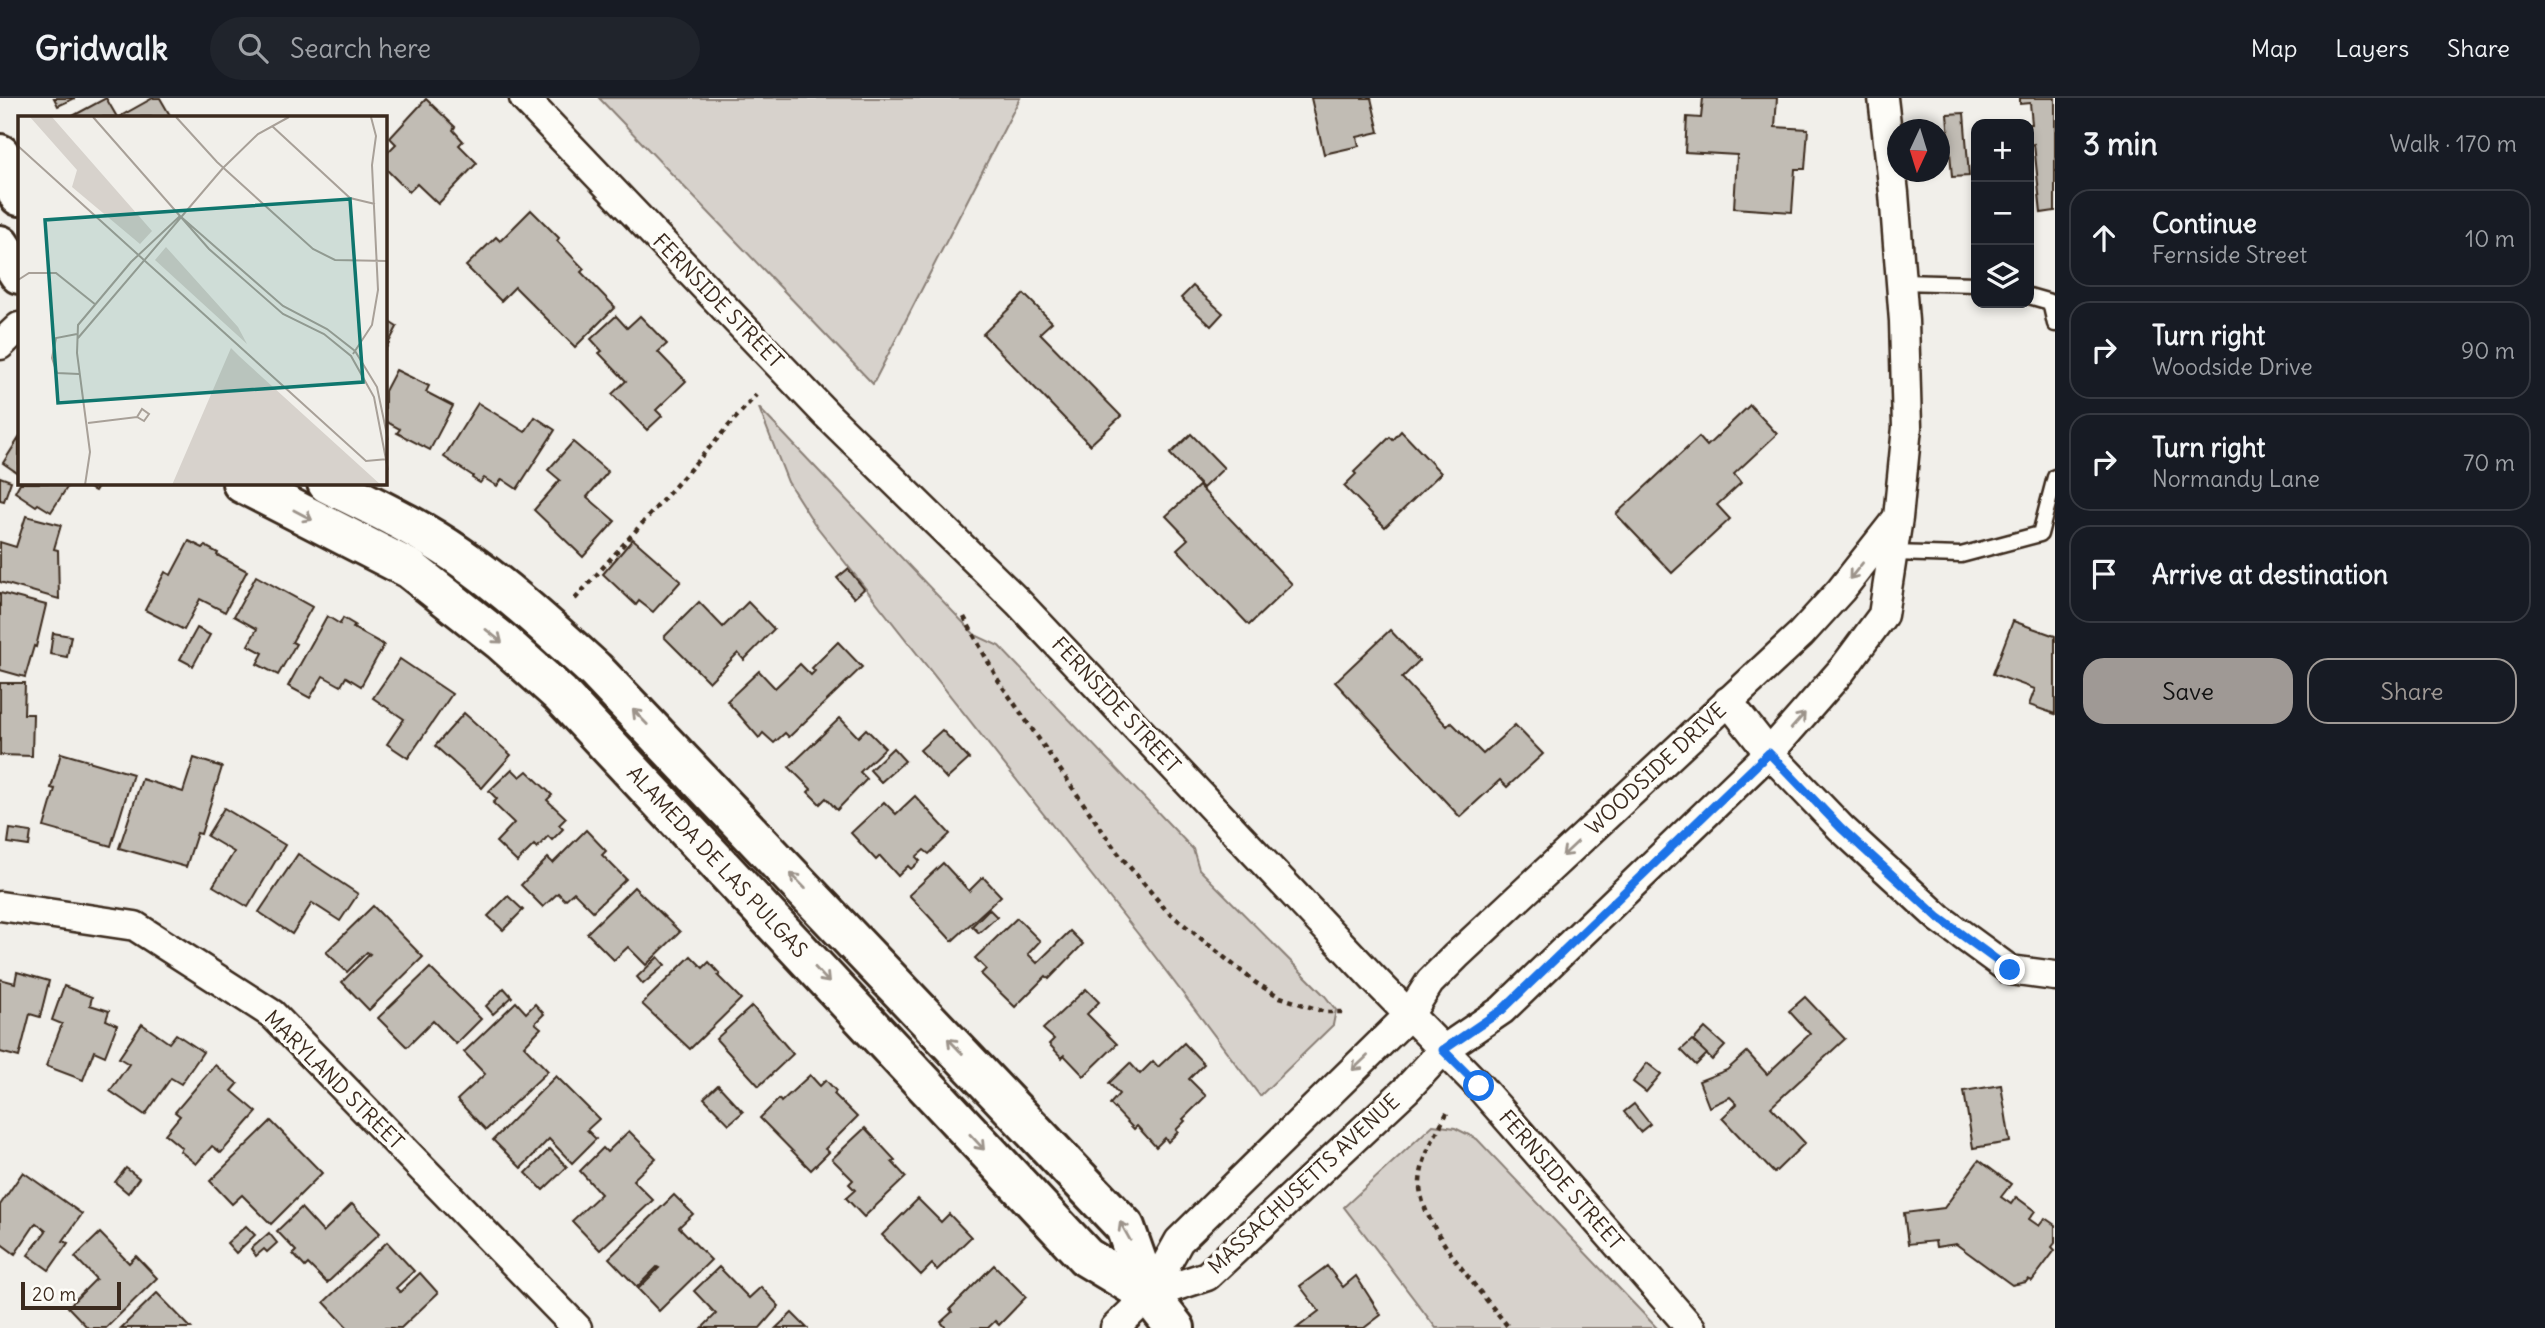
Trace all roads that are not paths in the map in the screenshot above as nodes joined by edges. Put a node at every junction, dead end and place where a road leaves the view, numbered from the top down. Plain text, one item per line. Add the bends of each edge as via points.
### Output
1 (524, 98) edge
2 (1882, 98) edge
3 (0, 155) edge
4 (18, 194) edge
5 (0, 245) edge
6 (18, 272) edge
7 (1900, 282) junction
8 (1971, 284) edge
9 (2034, 298) edge
10 (2055, 324) edge
11 (18, 328) edge
12 (0, 345) edge
13 (2055, 477) edge
14 (246, 485) edge
15 (331, 485) edge
16 (1898, 518) junction
17 (1892, 553) junction
18 (1728, 701) junction
19 (1769, 753) junction
20 (0, 906) edge
21 (2055, 976) edge
22 (1409, 1015) junction
23 (1443, 1050) junction
24 (1149, 1294) junction
25 (577, 1328) edge
26 (1115, 1328) edge
27 (1175, 1328) edge
28 (1691, 1328) edge

1 - 22 street, FERNSIDE STREET via 827,415 1018,601
2 - 7 street
3 - 4 main road
5 - 6 main road
7 - 8 lane
7 - 16 street via 1908,427
9 - 10 lane via 2049,302
11 - 12 street
13 - 17 lane via 2040,534 1961,555
14 -> 24 main road, ALAMEDA DE LAS PULGAS via 410,569 511,650 560,694 1086,1258
24 -> 15 main road, ALAMEDA DE LAS PULGAS via 1125,1227 595,670 509,592 457,555
16 - 17 street
16 -> 18 street, WOODSIDE DRIVE via 1801,634
19 -> 17 street via 1883,615
18 - 19 street
18 -> 22 street, WOODSIDE DRIVE via 1430,982
19 - 21 street via 1841,828 1939,918 2010,970
19 - 23 street via 1502,1010
20 - 25 street, MARYLAND STREET via 135,926 272,1014
22 - 23 street, FERNSIDE STREET
22 -> 24 street, MASSACHUSETTS AVENUE via 1179,1241
23 - 24 street, MASSACHUSETTS AVENUE via 1208,1276
23 - 28 street, FERNSIDE STREET
24 - 26 street, MASSACHUSETTS AVENUE
24 - 27 main road, ALAMEDA DE LAS PULGAS

